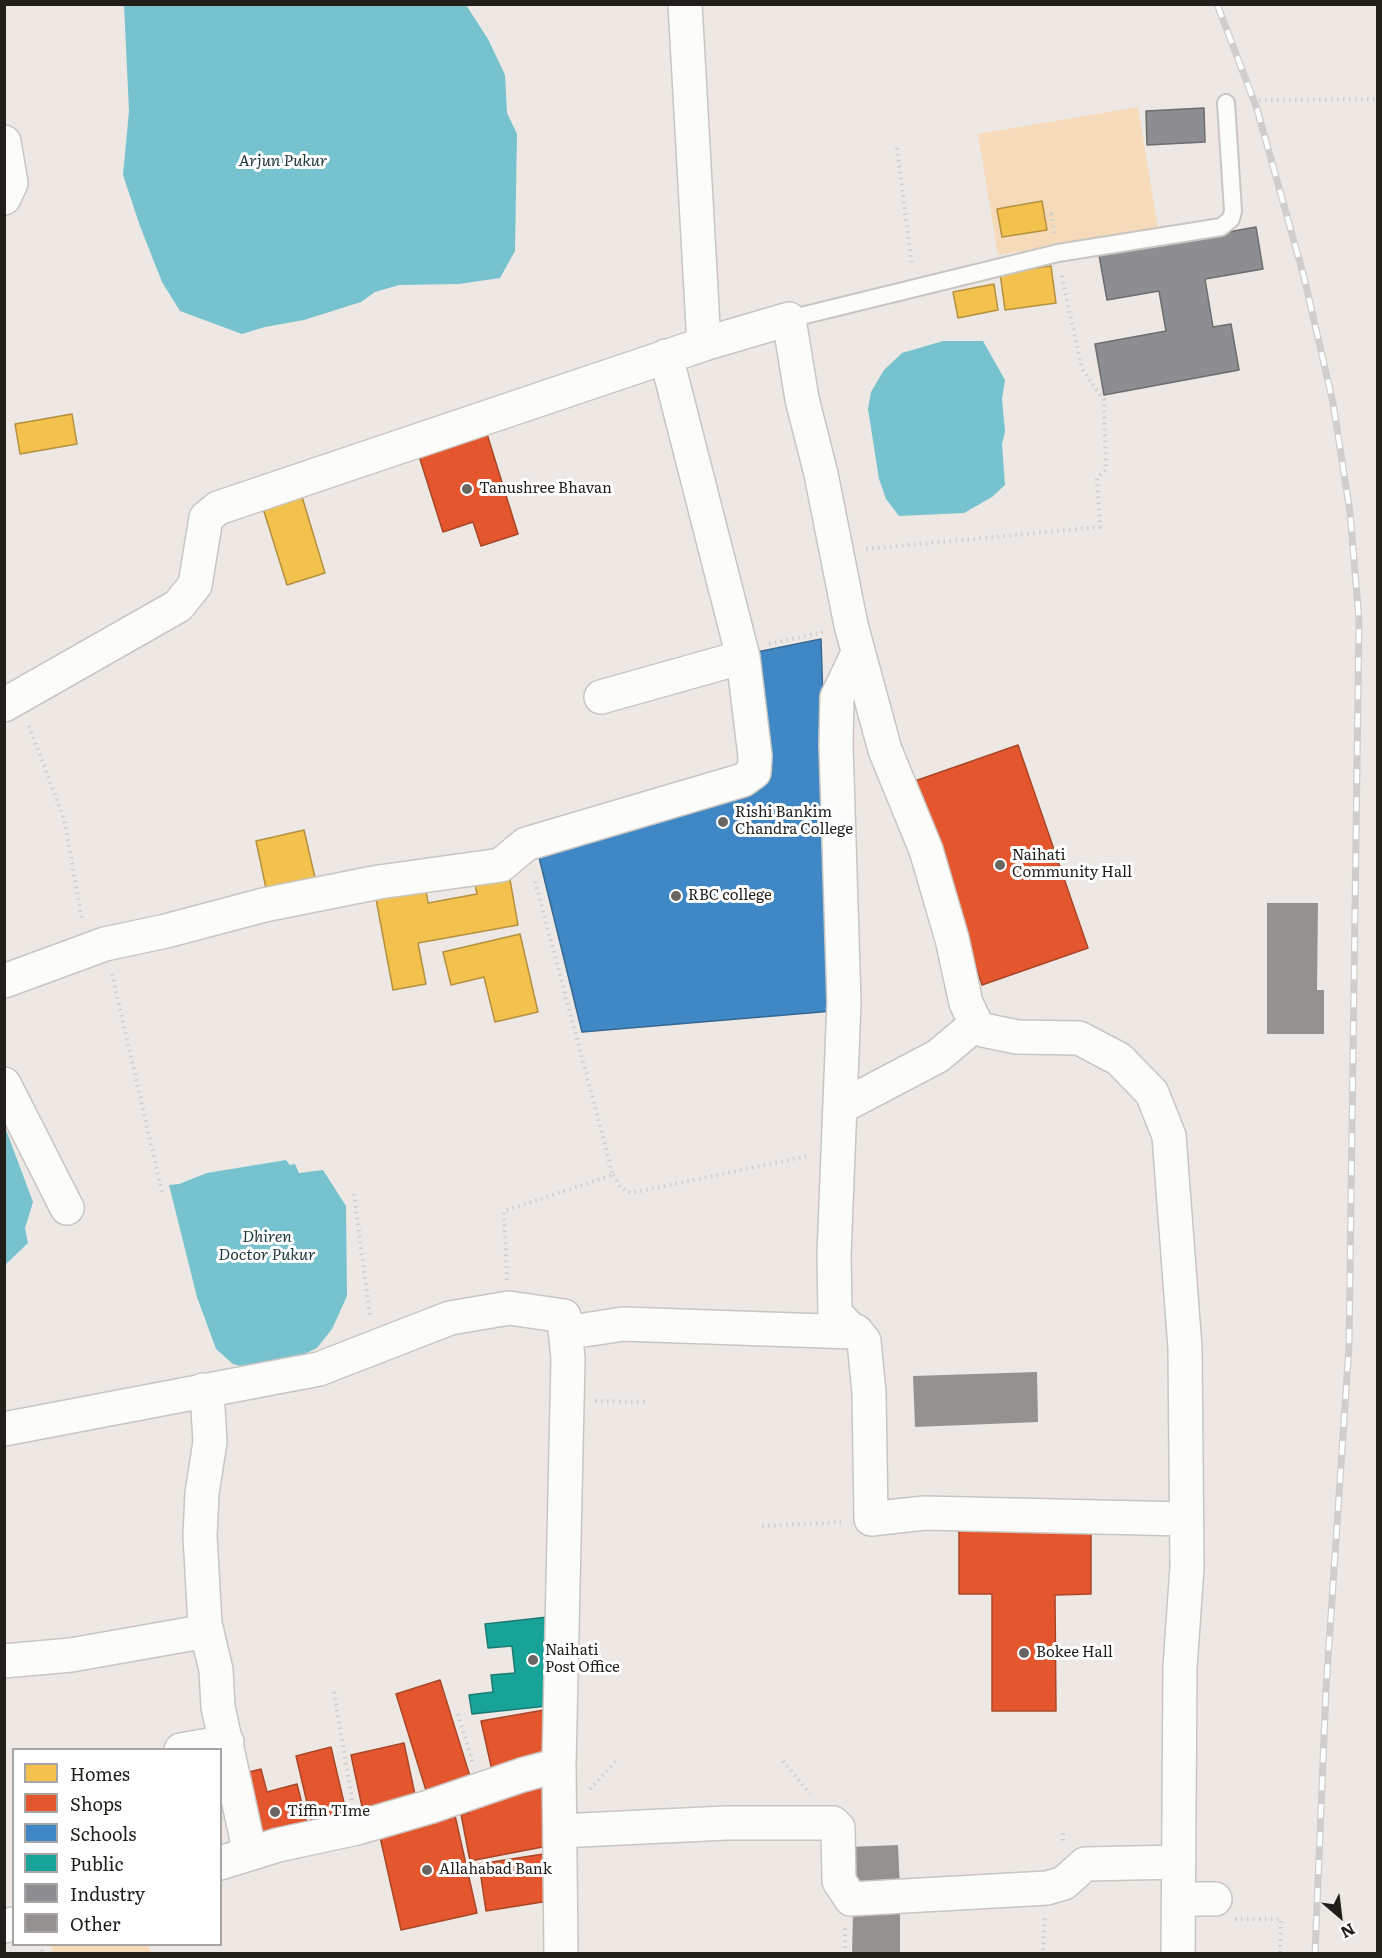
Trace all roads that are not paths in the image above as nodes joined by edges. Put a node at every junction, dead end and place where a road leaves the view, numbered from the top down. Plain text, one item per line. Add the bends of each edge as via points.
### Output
1 (685, 4) edge
2 (1226, 104) dead end
3 (4, 142) edge
4 (4, 198) edge
5 (789, 319) junction
6 (704, 344) junction
7 (666, 356) junction
8 (854, 639) junction
9 (742, 653) junction
10 (601, 697) dead end
11 (11, 701) edge
12 (4, 981) edge
13 (976, 1024) junction
14 (4, 1084) edge
15 (841, 1107) junction
16 (67, 1208) dead end
17 (854, 1332) junction
18 (565, 1333) junction
19 (204, 1390) junction
20 (4, 1429) edge
21 (1186, 1519) junction
22 (207, 1631) junction
23 (4, 1661) edge
24 (227, 1742) junction
25 (188, 1748) edge
26 (559, 1765) junction
27 (560, 1831) junction
28 (235, 1858) edge
29 (1179, 1862) junction
30 (1179, 1899) junction
31 (1215, 1899) dead end
32 (561, 1953) edge
33 (1178, 1953) edge

1 - 6 street
2 - 5 lane via 1233,210 1221,227 1058,253
3 - 4 street via 11,183
5 - 6 street
5 - 8 street via 802,399
6 - 7 street
7 - 9 street
7 - 11 street via 218,508 206,518 195,585 183,601
8 - 13 street via 885,750 926,850 966,1003
8 - 15 street via 837,698 844,1002
9 - 10 street
9 - 12 street via 755,756 754,772 743,780 526,844 501,865 299,898 96,947
13 - 15 street via 938,1056
13 - 21 street via 983,1030 1017,1037 1079,1038 1119,1059 1152,1093 1169,1136 1185,1348
14 - 16 street
15 - 17 street via 835,1313
17 - 18 street via 623,1324
17 - 21 street via 864,1341 869,1393 861,1520 924,1513
18 - 19 street via 564,1316 509,1308 450,1318 319,1369
18 - 26 street
19 - 20 street
19 - 22 street via 210,1442 200,1536
21 - 29 street
22 - 23 street via 71,1655
22 - 24 street
24 - 25 street
24 - 28 street
26 - 27 street
26 - 28 street via 357,1828
27 - 29 street via 726,1823 833,1823 838,1828 839,1881 851,1899 1047,1888 1064,1883 1085,1864
27 - 32 street
29 - 30 street
30 - 31 street
30 - 33 street

